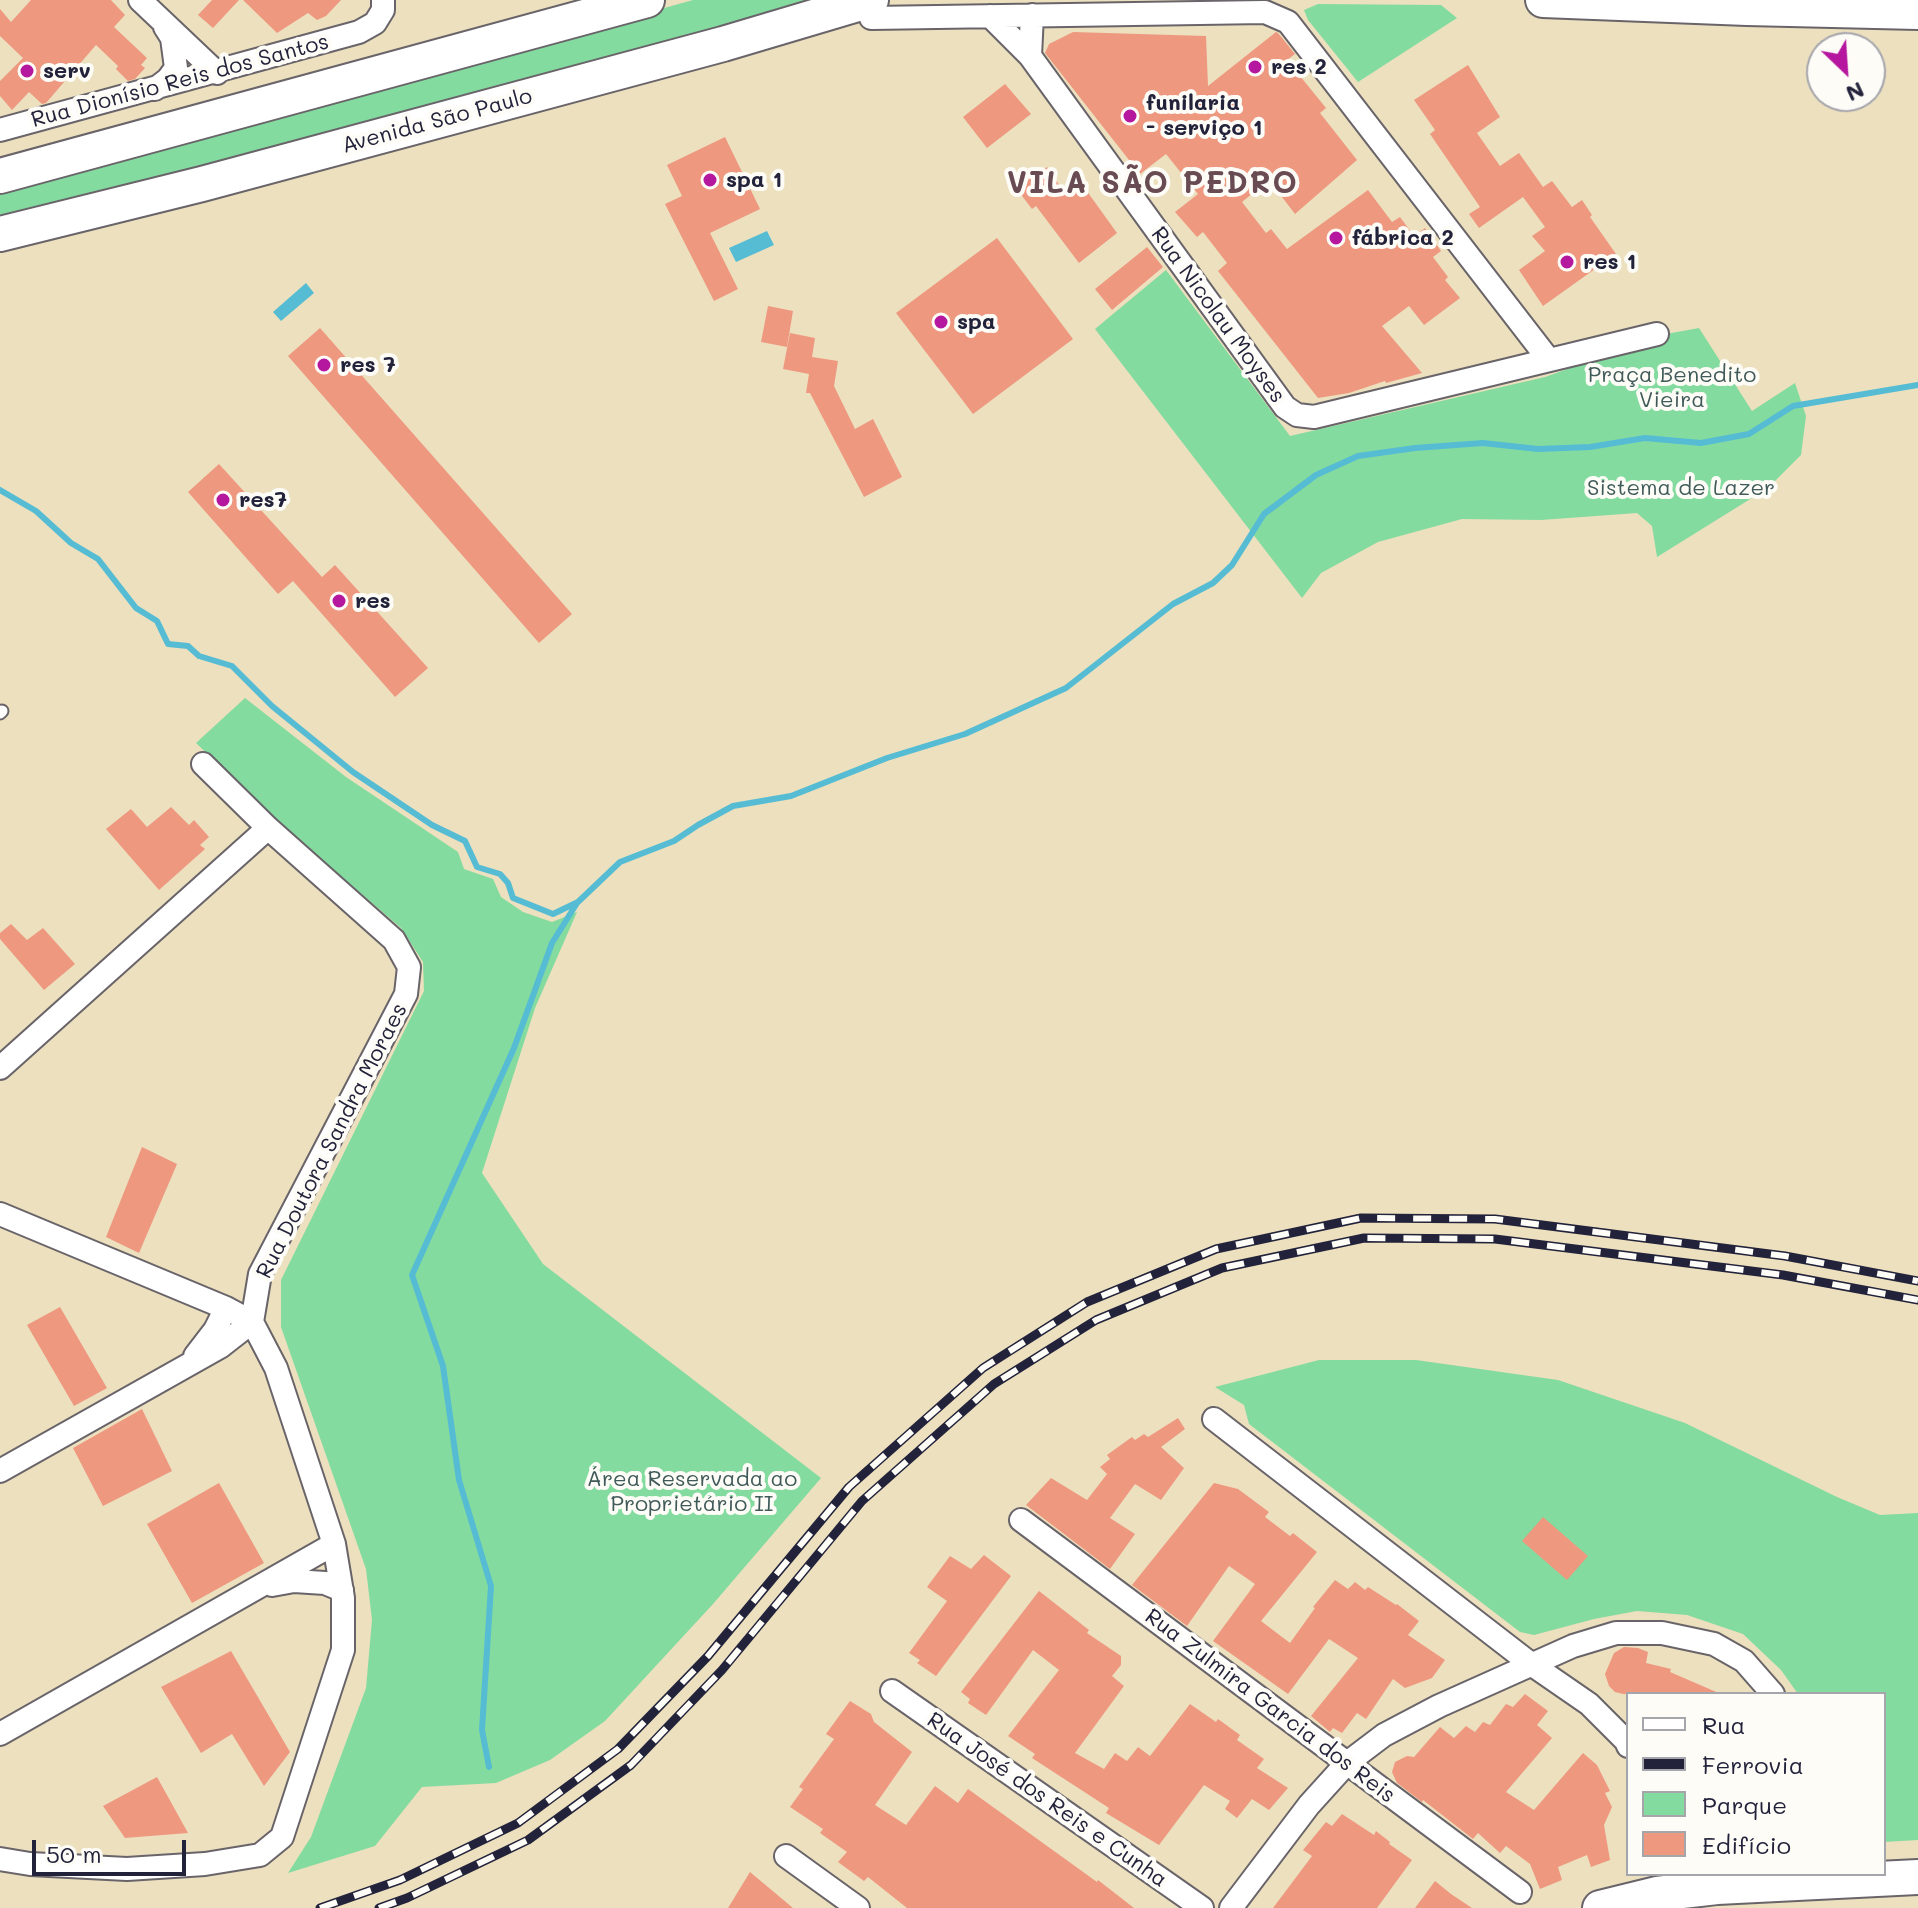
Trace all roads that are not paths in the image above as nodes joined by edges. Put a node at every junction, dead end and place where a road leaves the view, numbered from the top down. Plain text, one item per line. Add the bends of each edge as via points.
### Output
1 (140, 0) edge
2 (383, 0) edge
3 (579, 0) edge
4 (647, 0) edge
5 (1543, 0) edge
6 (1559, 0) edge
7 (872, 6) edge
8 (1918, 12) edge
9 (1032, 15) junction
10 (990, 16) junction
11 (160, 19) junction
12 (473, 46) junction
13 (1030, 56) junction
14 (217, 73) junction
15 (154, 89) junction
16 (1, 128) edge
17 (0, 176) edge
18 (0, 234) edge
19 (1657, 334) dead end
20 (1549, 360) junction
21 (203, 764) dead end
22 (268, 828) junction
23 (0, 1068) edge
24 (0, 1214) edge
25 (226, 1308) junction
26 (252, 1322) junction
27 (185, 1365) junction
28 (1214, 1419) dead end
29 (0, 1471) edge
30 (1021, 1520) dead end
31 (334, 1544) junction
32 (255, 1589) junction
33 (342, 1590) junction
34 (1531, 1664) junction
35 (892, 1691) dead end
36 (1771, 1692) edge
37 (0, 1734) edge
38 (1626, 1741) edge
39 (1347, 1763) junction
40 (786, 1856) dead end
41 (0, 1859) edge
42 (1918, 1877) edge
43 (1520, 1892) dead end
44 (858, 1908) edge
45 (1202, 1908) edge
46 (1231, 1908) edge
47 (1600, 1908) edge

1 - 11 street
2 - 14 street, Rua Dionísio Reis dos Santos via 375,23 359,32
3 - 12 main road
4 - 12 main road
5 - 6 main road
6 - 8 main road
7 - 10 street
7 - 18 main road, Avenida São Paulo via 821,15
9 - 10 street
9 - 13 street
9 - 20 street via 1265,12 1288,22
10 - 13 street, Rua Nicolau Moyses
11 - 14 street
11 - 15 street via 172,38 176,68
12 - 17 main road
13 - 20 street, Rua Nicolau Moyses via 1285,407 1297,415 1314,417
14 - 15 street, Rua Dionísio Reis dos Santos
15 - 16 street, Rua Dionísio Reis dos Santos
19 - 20 street
21 - 22 street
22 - 23 street
22 - 26 street, Rua Doutora Sandra Moraes via 394,940 409,967 406,994 260,1274
24 - 25 street
25 - 26 street
25 - 27 street via 203,1349
26 - 27 street
26 - 31 street via 276,1368
27 - 29 street
28 - 34 street
30 - 39 street, Rua Zulmira Garcia dos Reis
31 - 32 street
31 - 33 street
32 - 33 street via 294,1581
32 - 37 street
33 - 41 street via 343,1650 282,1837 260,1855 127,1869
34 - 36 street via 1616,1633 1662,1633 1714,1644 1744,1661
34 - 38 street via 1589,1704
34 - 39 street via 1384,1735
35 - 45 street, Rua José dos Reis e Cunha
39 - 43 street, Rua Zulmira Garcia dos Reis
39 - 46 street
40 - 44 street
42 - 47 main road via 1717,1887

